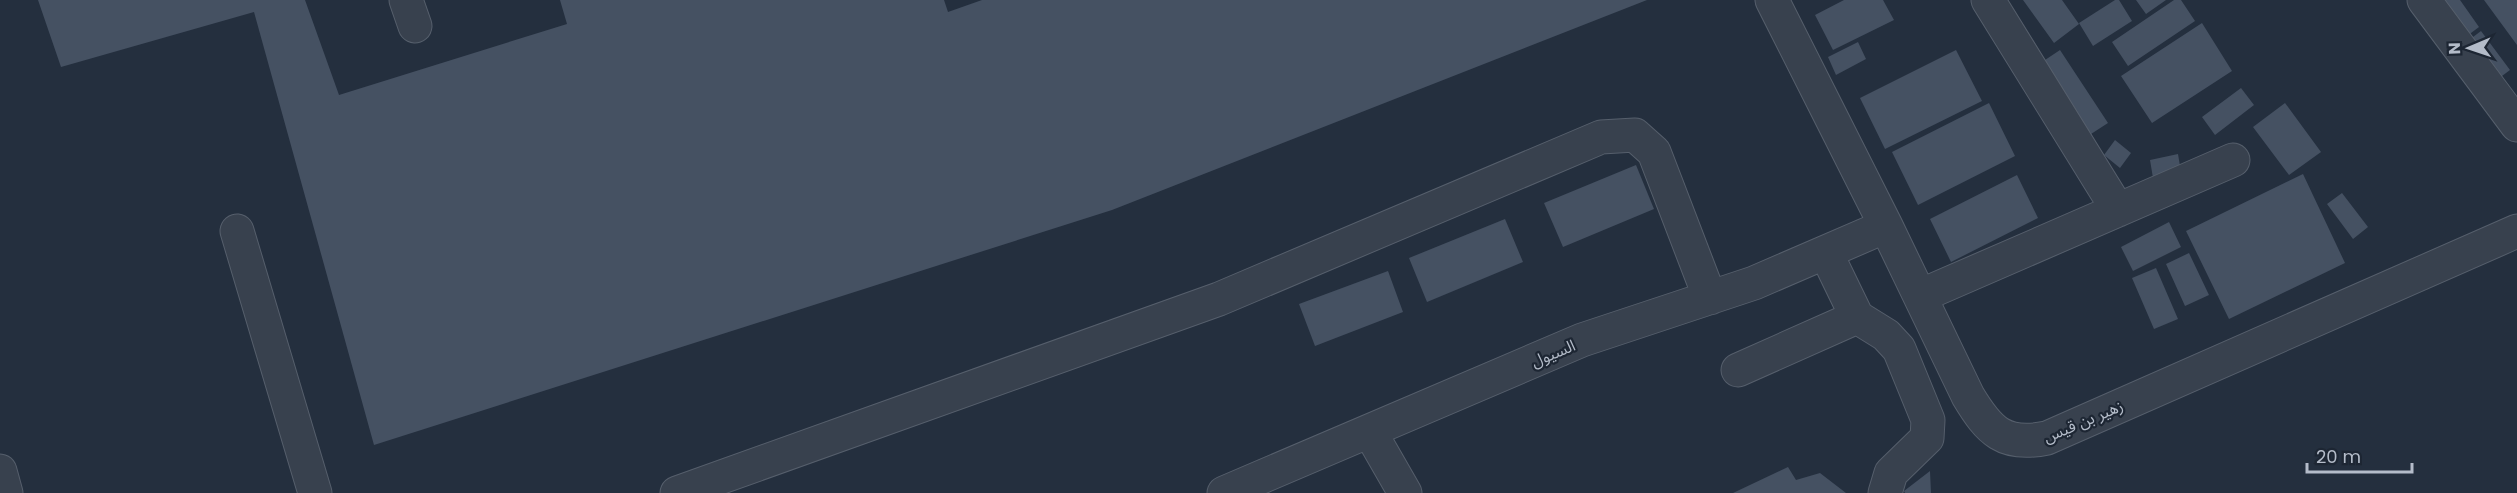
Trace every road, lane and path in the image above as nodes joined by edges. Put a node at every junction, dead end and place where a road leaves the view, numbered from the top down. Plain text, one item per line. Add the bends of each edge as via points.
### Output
1 (1772, 0) edge
2 (1988, 0) edge
3 (2424, 0) edge
4 (2517, 125) edge
5 (2233, 160) dead end
6 (2118, 210) junction
7 (1886, 226) junction
8 (237, 231) dead end
9 (2517, 231) edge
10 (1826, 253) junction
11 (1920, 296) junction
12 (1710, 298) junction
13 (1857, 317) junction
14 (1738, 370) dead end
15 (1370, 432) junction
16 (0, 473) edge
17 (6, 493) edge
18 (315, 493) edge
19 (677, 493) edge
20 (1224, 493) edge
21 (1405, 493) edge
22 (1885, 493) edge

1 - 7 street, زهير بن قيس
2 - 6 street
3 - 4 street
5 - 6 street
6 - 11 street
7 - 10 street, السيول
7 - 11 street, زهير بن قيس
8 - 18 street
9 - 11 street, زهير بن قيس via 2047,438 2026,442 2006,437 1984,422
10 - 12 street, السيول
10 - 13 street
12 - 15 street, السيول via 1582,340
12 - 19 street via 1654,152 1635,135 1601,137 1219,299
13 - 14 street
13 - 22 street via 1886,335 1899,349 1928,420 1927,438 1891,473
15 - 20 street, السيول
15 - 21 street
16 - 17 street

